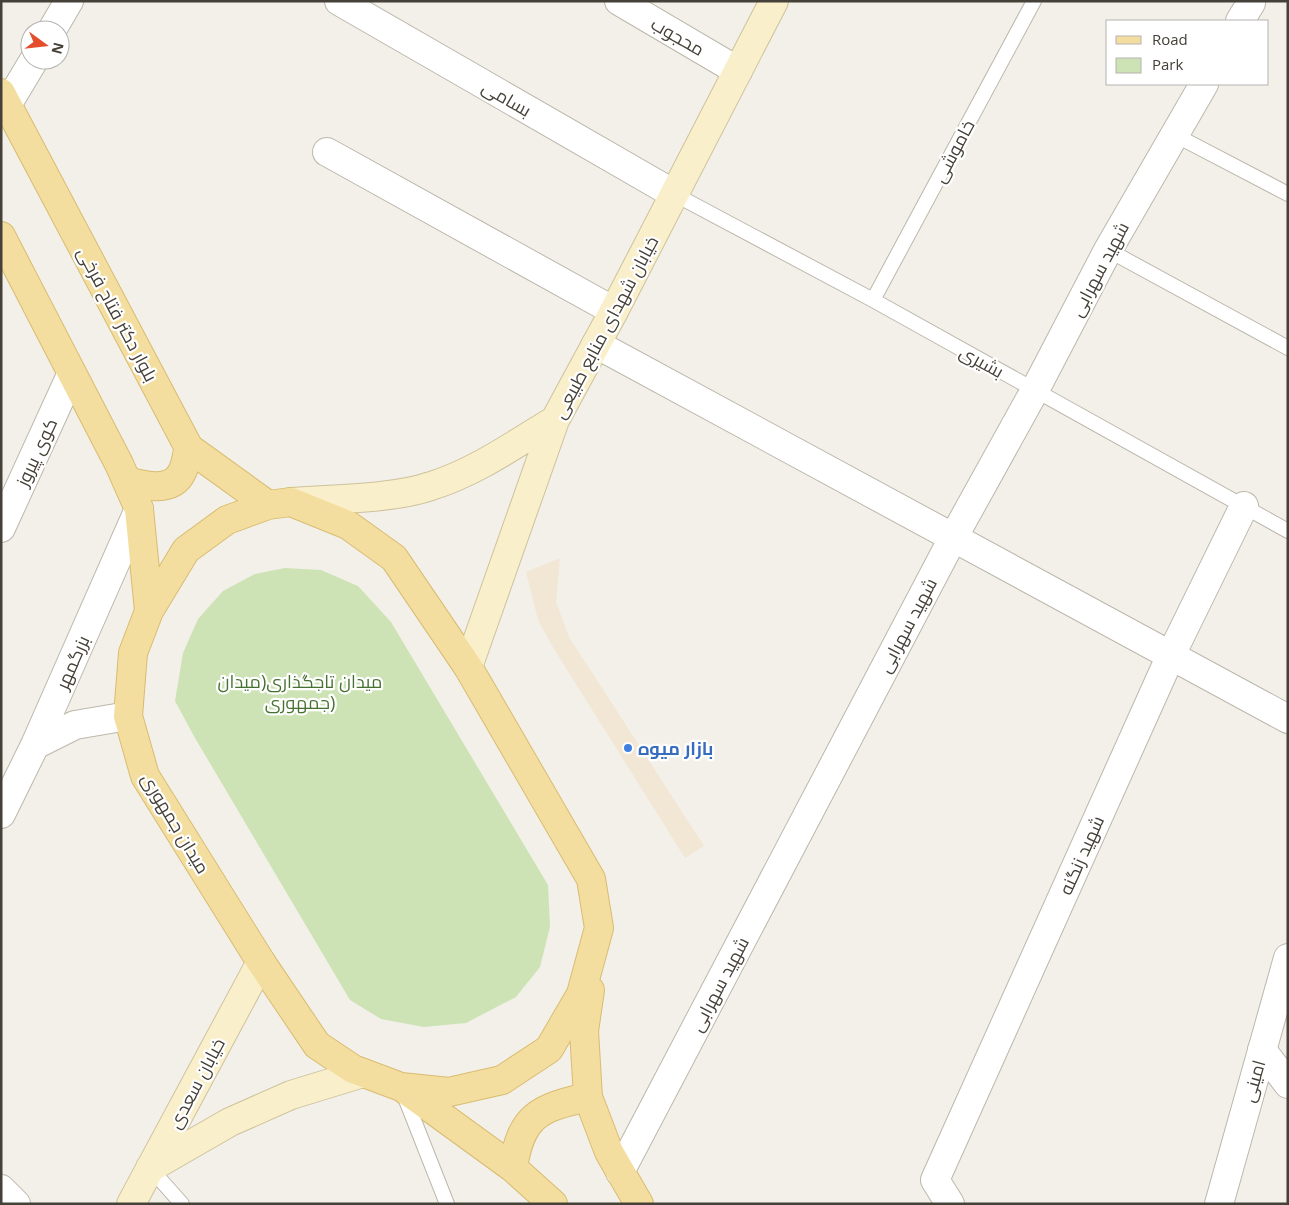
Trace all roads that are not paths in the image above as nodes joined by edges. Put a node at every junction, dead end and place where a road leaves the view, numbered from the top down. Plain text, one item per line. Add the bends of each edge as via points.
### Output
1 (69, 1) edge
2 (339, 1) edge
3 (618, 1) edge
4 (774, 1) edge
5 (1034, 1) edge
6 (58, 20) edge
7 (26, 70) edge
8 (738, 71) junction
9 (1203, 85) edge
10 (4, 99) edge
11 (1175, 134) junction
12 (327, 152) dead end
13 (674, 194) junction
14 (1288, 194) edge
15 (1, 236) edge
16 (1108, 250) junction
17 (872, 300) junction
18 (614, 311) junction
19 (596, 344) junction
20 (1288, 348) edge
21 (71, 375) junction
22 (1035, 390) junction
23 (555, 420) junction
24 (189, 448) junction
25 (127, 481) junction
26 (280, 504) junction
27 (1244, 506) junction
28 (140, 509) junction
29 (1, 528) edge
30 (1288, 531) edge
31 (953, 538) junction
32 (149, 610) junction
33 (1171, 656) junction
34 (468, 667) junction
35 (128, 716) junction
36 (1288, 719) edge
37 (35, 745) junction
38 (1, 814) edge
39 (599, 928) junction
40 (1288, 958) edge
41 (260, 962) junction
42 (1262, 1050) junction
43 (363, 1073) junction
44 (1288, 1084) edge
45 (401, 1087) junction
46 (588, 1097) junction
47 (150, 1168) junction
48 (513, 1168) junction
49 (620, 1172) junction
50 (1, 1189) edge
51 (16, 1204) edge
52 (131, 1204) edge
53 (182, 1204) edge
54 (447, 1204) edge
55 (553, 1204) edge
56 (639, 1204) edge
57 (950, 1204) edge
58 (1219, 1204) edge

1 - 6 street
2 - 13 street, بسامی
3 - 8 street, محجوب
4 - 8 main road, خیابان شهدای منابع طبیعی
5 - 17 lane, خاموشی
7 - 10 street
8 - 13 main road, خیابان شهدای منابع طبیعی
9 - 11 street, شهید سهرابی
10 - 24 main road, بلوار دکتر فتاح فرخی
11 - 14 lane
11 - 16 street, شهید سهرابی
12 - 18 street
13 - 17 lane, بشیری
13 - 18 main road, خیابان شهدای منابع طبیعی
15 - 21 main road
16 - 20 lane
16 - 22 street, شهید سهرابی
17 - 22 lane, بشیری
18 - 19 main road, خیابان شهدای منابع طبیعی
19 - 23 main road, خیابان شهدای منابع طبیعی
19 - 31 street
21 - 25 main road
21 - 29 street, کوی پیروز
22 - 27 lane, بشیری
22 - 31 street, شهید سهرابی
23 - 26 main road via 470,471 430,487
23 - 34 main road, خیابان شهدای منابع طبیعی
24 - 25 main road via 178,479 156,488
24 - 26 main road, بلوار دکتر فتاح فرخی
25 - 28 main road
26 - 32 main road, میدان جمهوری via 227,520 186,550
26 - 34 main road, میدان جمهوری via 348,525 394,558
27 - 30 lane, بشیری
27 - 33 street, شهید زنگنه
28 - 32 main road
28 - 37 street, بزرگمهر
31 - 33 street
31 - 49 street, شهید سهرابی
32 - 35 main road, میدان جمهوری via 133,653
33 - 36 street
33 - 57 street, شهید زنگنه via 935,1180
34 - 39 main road, میدان جمهوری via 591,878
35 - 37 street via 75,725
35 - 41 main road, میدان جمهوری via 145,776
37 - 38 street, بزرگمهر
39 - 45 main road, میدان جمهوری via 581,994 549,1049 502,1080 449,1092
39 - 46 main road via 584,1030
40 - 42 street, امینی
41 - 43 main road, میدان جمهوری via 317,1046
41 - 47 main road, خیابان سعدی
42 - 44 street
42 - 58 street, امینی
43 - 45 main road, میدان جمهوری
43 - 47 main road via 292,1095 230,1122
45 - 48 main road
45 - 54 lane
46 - 48 main road via 563,1102 545,1109 534,1118 523,1130 517,1144
46 - 49 main road
47 - 52 main road, خیابان سعدی
47 - 53 lane
48 - 55 main road
49 - 56 main road
50 - 51 street

